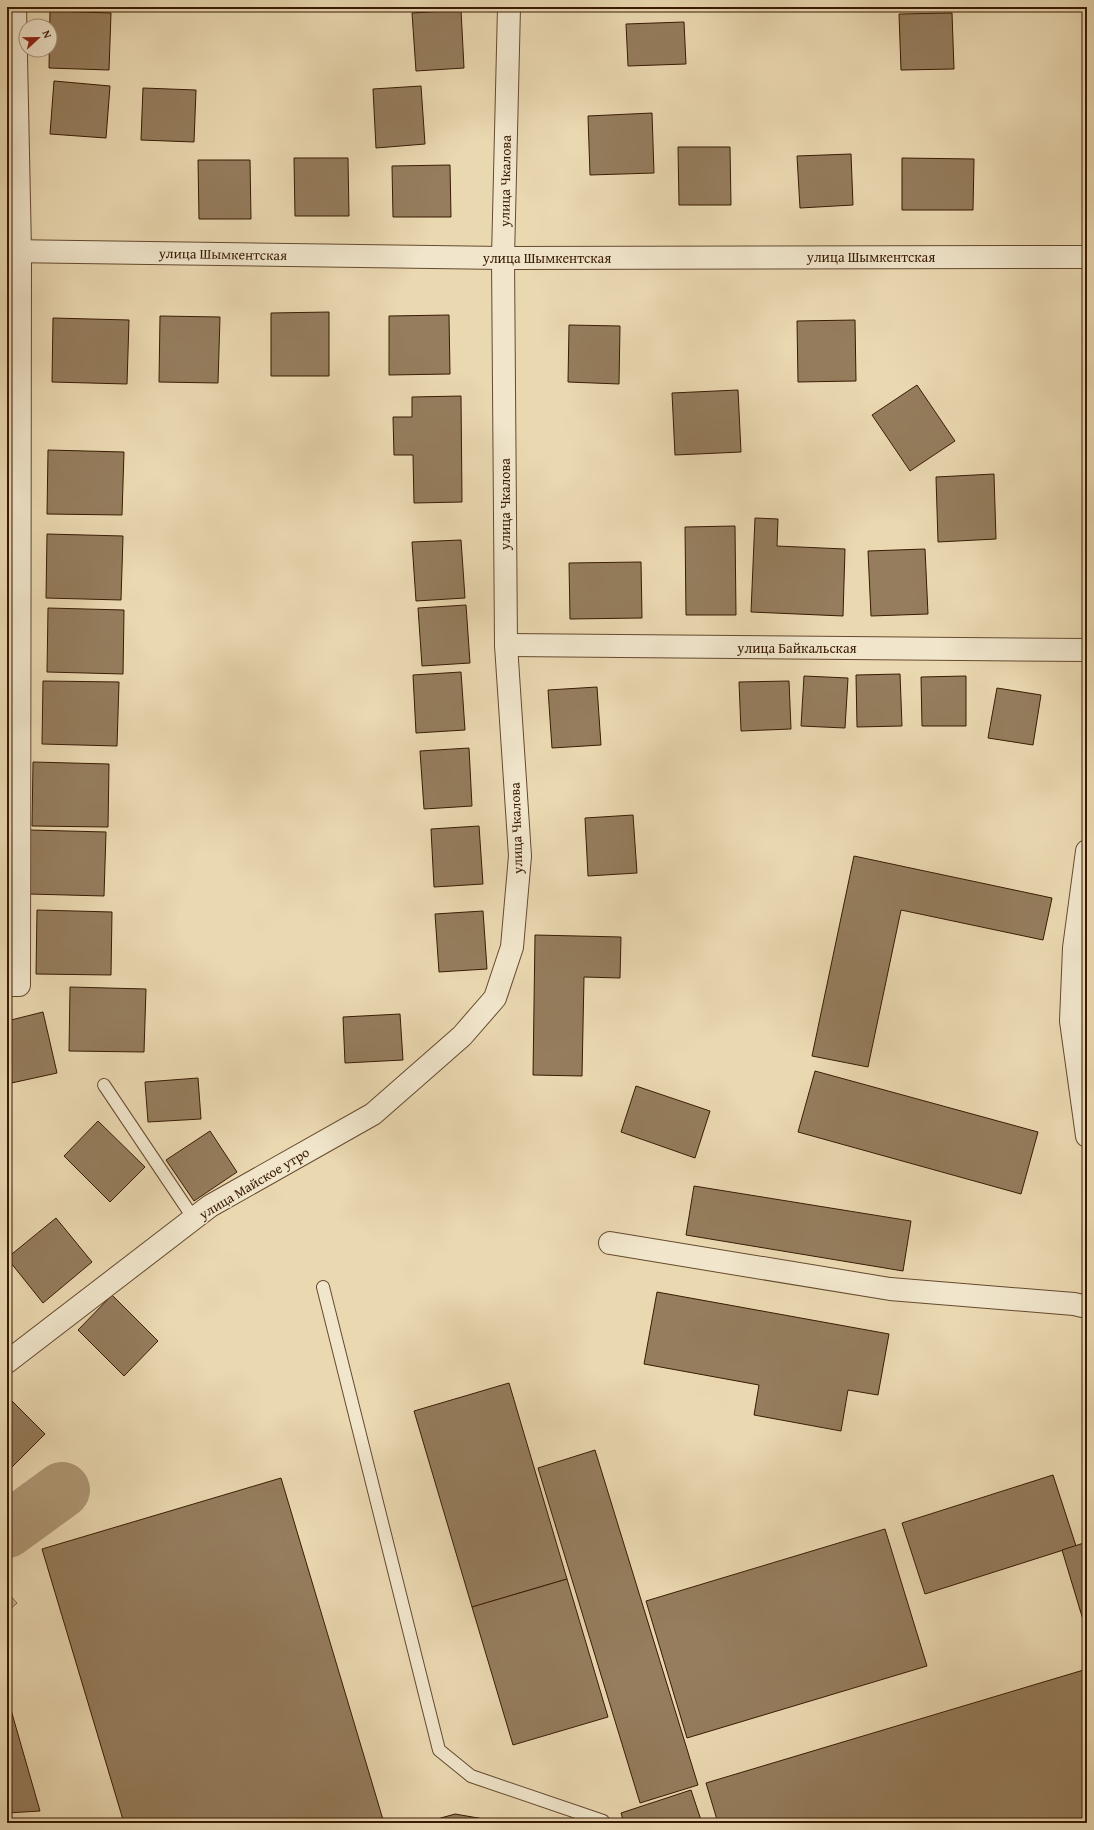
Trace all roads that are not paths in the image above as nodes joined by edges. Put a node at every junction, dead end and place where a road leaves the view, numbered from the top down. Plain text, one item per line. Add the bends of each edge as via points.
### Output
1 (15, 7) edge
2 (509, 7) edge
3 (13, 251) edge
4 (1087, 257) edge
5 (503, 258) junction
6 (506, 645) junction
7 (1087, 650) edge
8 (1087, 851) edge
9 (13, 985) edge
10 (495, 998) joint
11 (104, 1085) dead end
12 (1087, 1136) edge
13 (194, 1219) junction
14 (610, 1243) dead end
15 (323, 1287) dead end
16 (1087, 1308) edge
17 (7, 1362) edge
18 (604, 1823) edge

1 - 3 street
2 - 5 street, улица Чкалова
3 - 5 street, улица Шымкентская
3 - 9 street
4 - 5 street, улица Шымкентская
5 - 6 street, улица Чкалова
6 - 7 street, улица Байкальская
6 - 10 street, улица Чкалова via 520,856 512,947
8 - 12 street via 1074,948 1071,1021
10 - 13 street, улица Майское утро via 462,1036 373,1114 210,1206
11 - 13 lane
13 - 17 street, улица Майское утро
14 - 16 street via 890,1289 1074,1304
15 - 18 lane via 439,1750 471,1776

